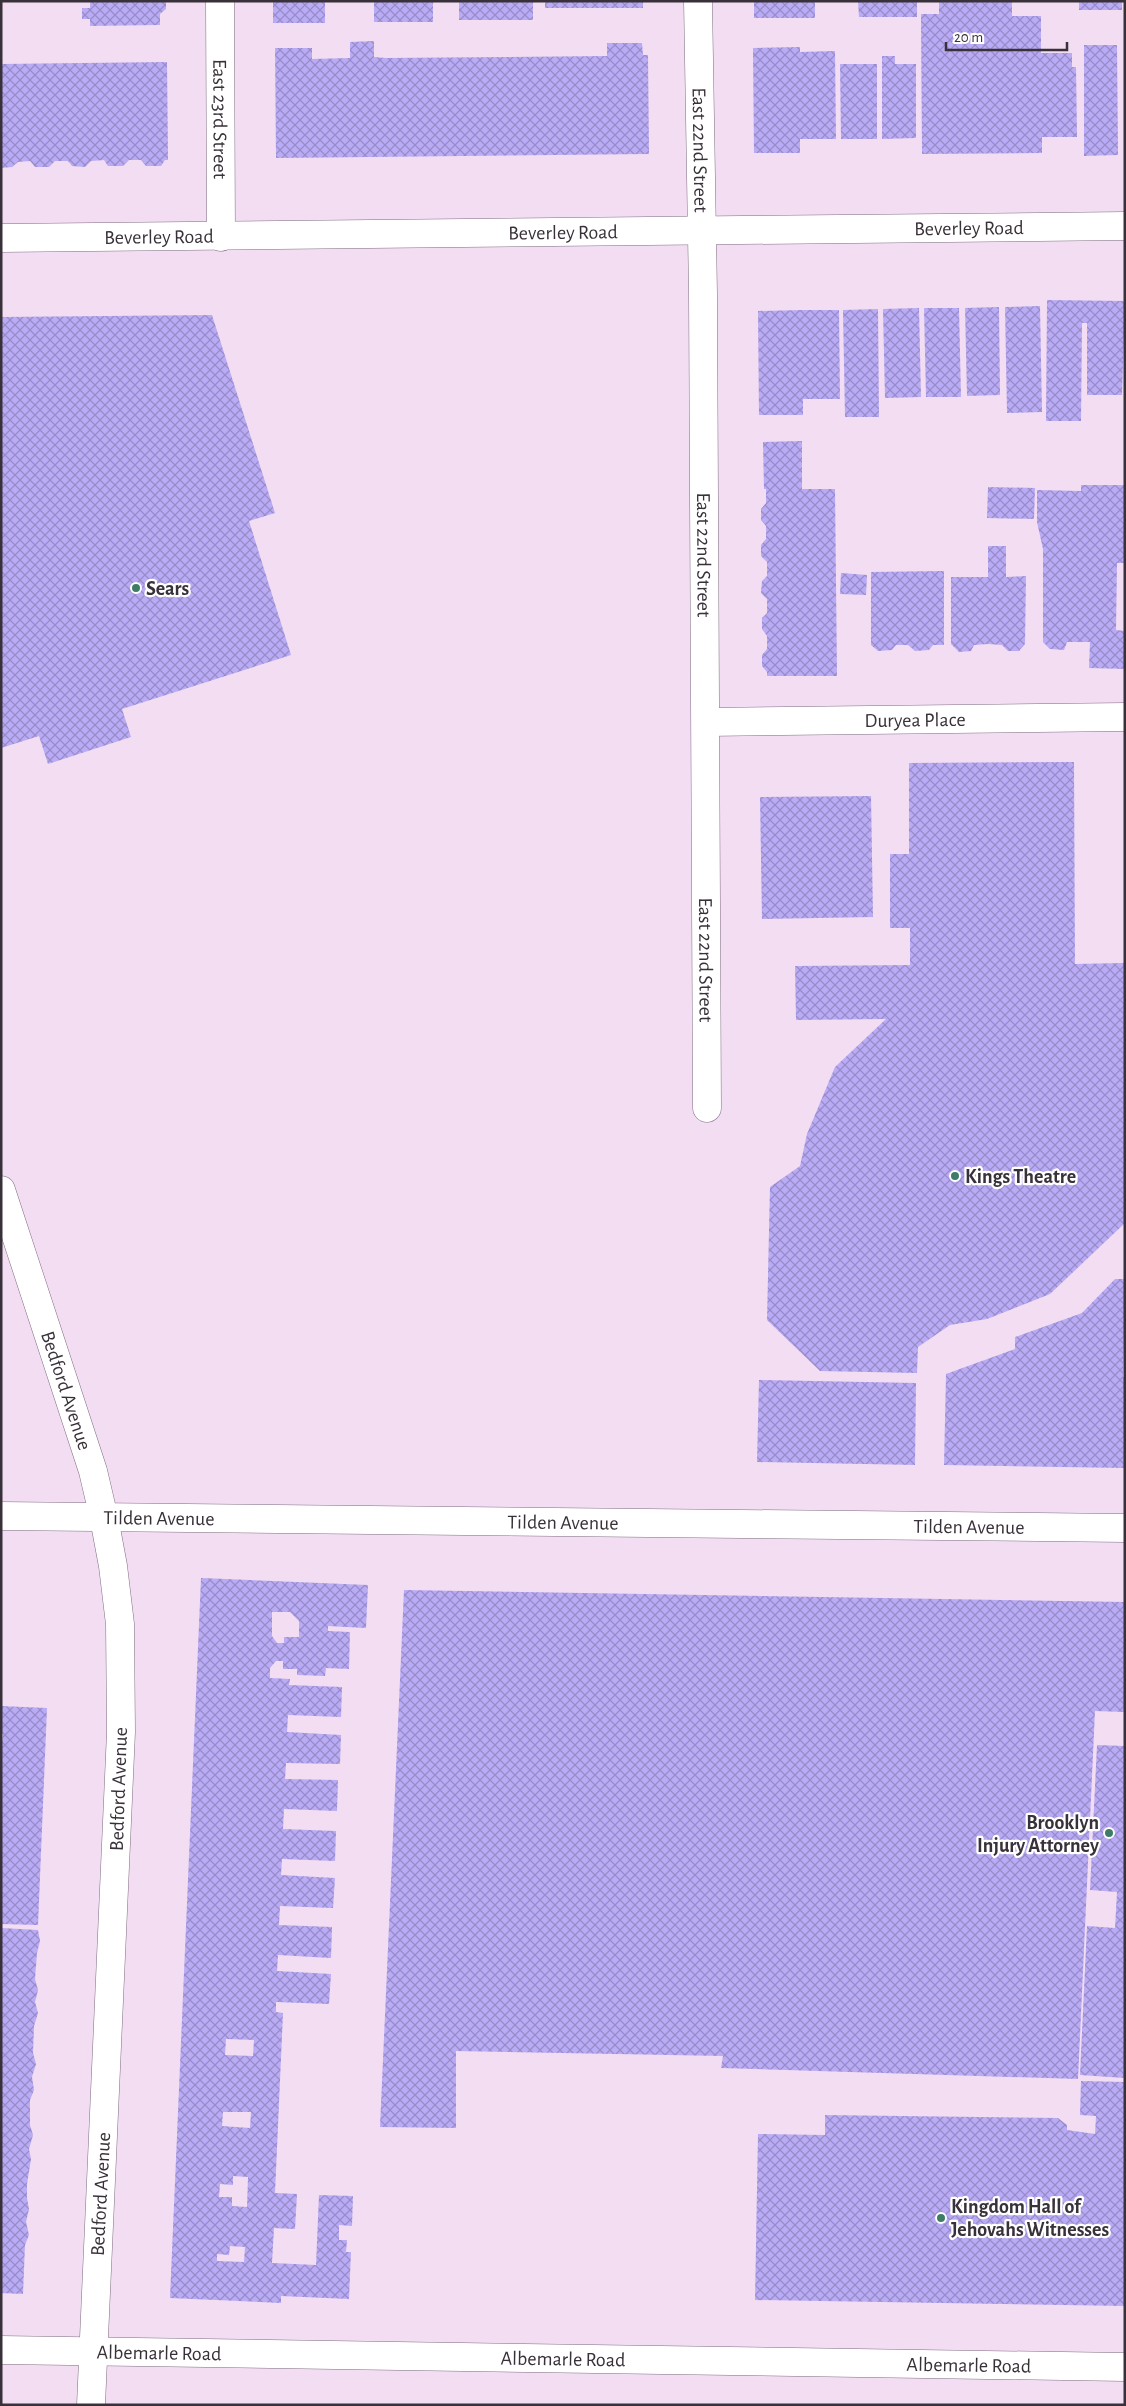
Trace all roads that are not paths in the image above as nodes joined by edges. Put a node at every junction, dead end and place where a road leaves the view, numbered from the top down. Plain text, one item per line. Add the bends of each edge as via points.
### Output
1 (220, 1) edge
2 (698, 1) edge
3 (1125, 226) edge
4 (702, 230) junction
5 (221, 237) junction
6 (1, 238) edge
7 (1125, 717) edge
8 (706, 722) junction
9 (707, 1108) dead end
10 (1, 1190) edge
11 (1, 1516) edge
12 (104, 1518) junction
13 (1125, 1528) edge
14 (1, 2350) edge
15 (93, 2351) junction
16 (1125, 2367) edge
17 (91, 2405) edge

1 - 5 street, East 23rd Street
2 - 4 street, East 22nd Street
3 - 4 street, Beverley Road
4 - 5 street, Beverley Road
4 - 8 street, East 22nd Street
5 - 6 street, Beverley Road
7 - 8 street, Duryea Place
8 - 9 street, East 22nd Street
10 - 12 street, Bedford Avenue via 93,1471
11 - 12 street, Tilden Avenue
12 - 13 street, Tilden Avenue
12 - 15 street, Bedford Avenue via 120,1624 121,1723
14 - 15 street, Albemarle Road
15 - 16 street, Albemarle Road
15 - 17 street, Bedford Avenue

